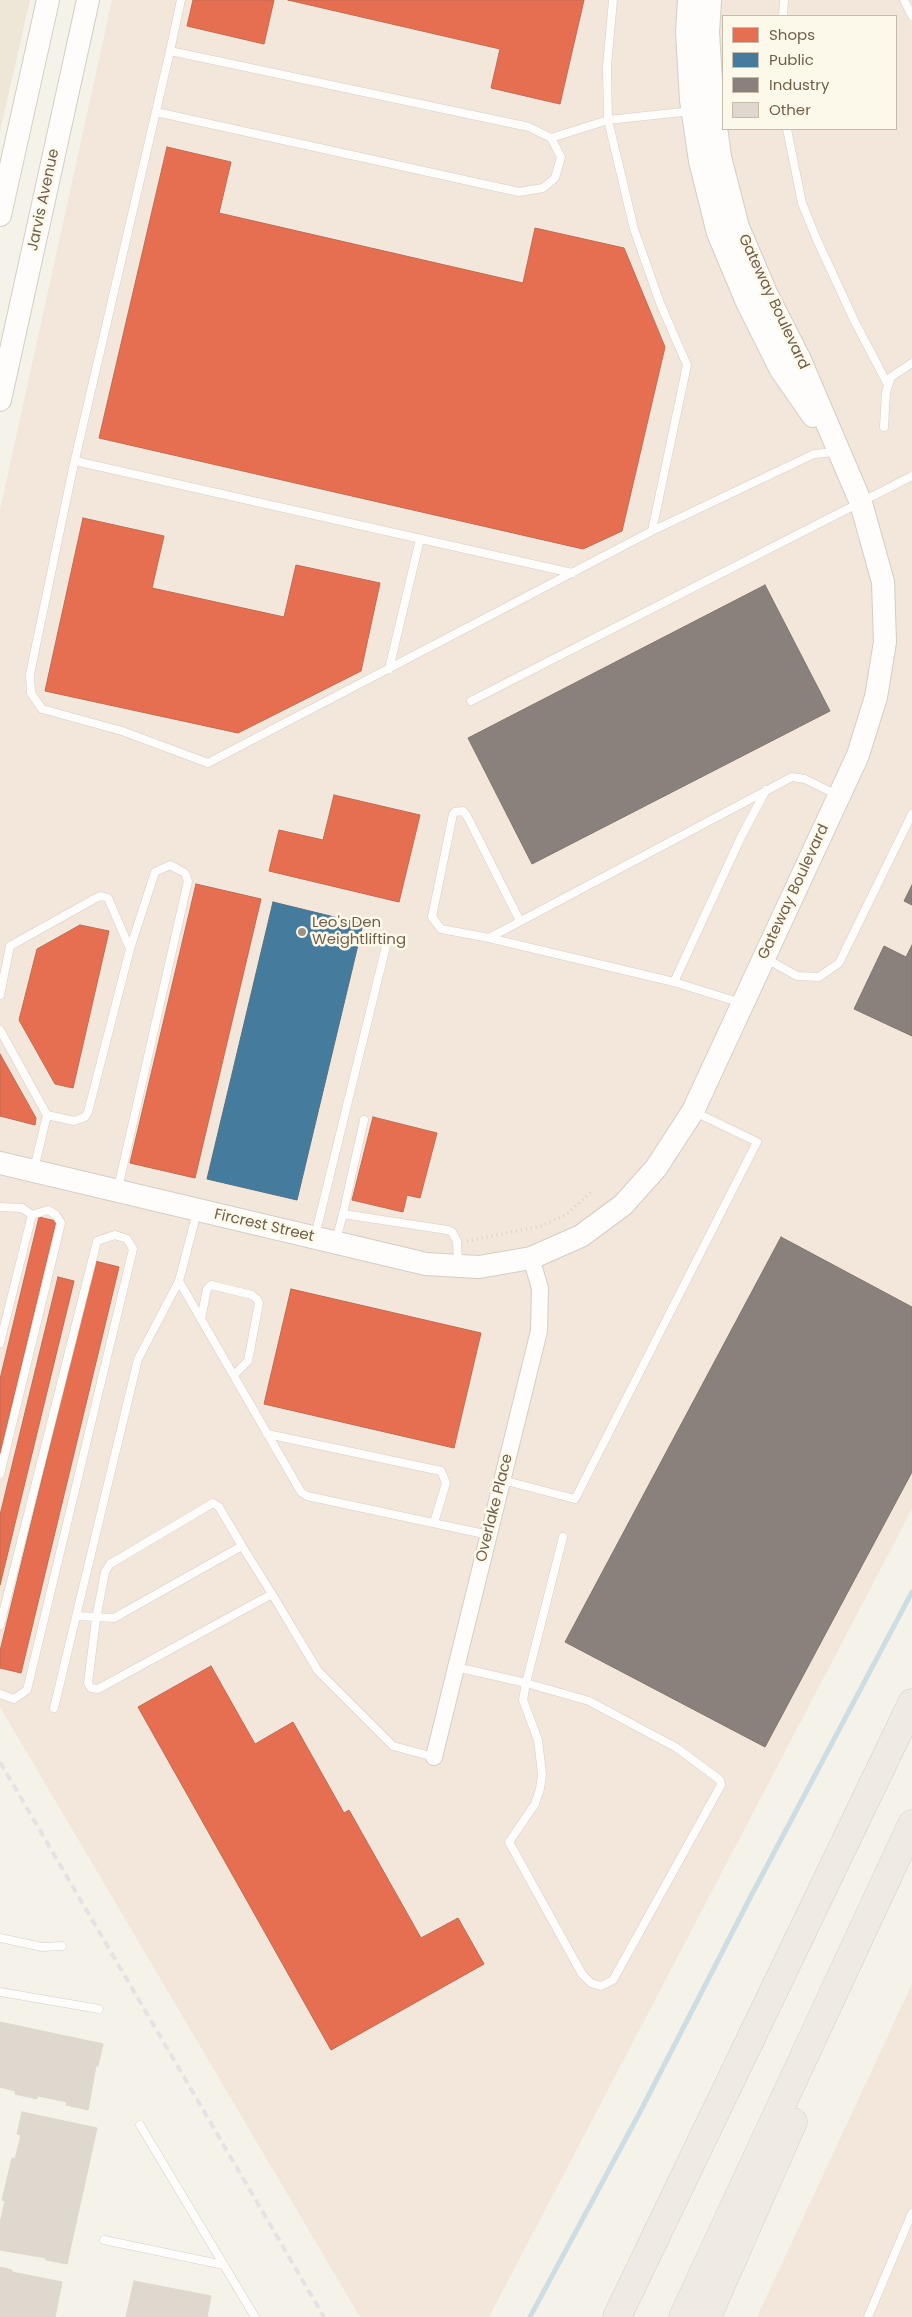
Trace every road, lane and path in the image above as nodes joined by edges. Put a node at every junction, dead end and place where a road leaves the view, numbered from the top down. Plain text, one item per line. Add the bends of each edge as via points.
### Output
1 (48, 0) edge
2 (88, 0) edge
3 (181, 0) edge
4 (613, 0) edge
5 (689, 0) edge
6 (710, 0) edge
7 (784, 0) edge
8 (904, 0) edge
9 (783, 15) edge
10 (912, 16) edge
11 (170, 51) junction
12 (703, 111) junction
13 (156, 112) junction
14 (608, 120) junction
15 (788, 130) edge
16 (550, 138) junction
17 (0, 215) edge
18 (912, 363) edge
19 (888, 385) junction
20 (0, 400) edge
21 (884, 427) dead end
22 (838, 452) junction
23 (74, 461) junction
24 (912, 476) edge
25 (861, 503) junction
26 (652, 531) junction
27 (420, 539) junction
28 (572, 573) junction
29 (389, 669) junction
30 (471, 701) dead end
31 (766, 790) junction
32 (839, 796) junction
33 (912, 814) edge
34 (520, 921) junction
35 (388, 938) dead end
36 (489, 938) junction
37 (130, 949) junction
38 (763, 957) junction
39 (674, 982) junction
40 (0, 995) edge
41 (742, 1003) junction
42 (0, 1030) edge
43 (693, 1111) junction
44 (47, 1115) junction
45 (364, 1120) dead end
46 (0, 1163) edge
47 (33, 1171) junction
48 (117, 1191) junction
49 (590, 1192) dead end
50 (0, 1207) edge
51 (197, 1210) junction
52 (343, 1214) junction
53 (32, 1215) junction
54 (325, 1240) junction
55 (458, 1255) junction
56 (531, 1258) junction
57 (179, 1281) junction
58 (201, 1320) junction
59 (0, 1342) edge
60 (234, 1375) junction
61 (267, 1434) junction
62 (0, 1474) edge
63 (502, 1480) junction
64 (434, 1523) junction
65 (489, 1535) junction
66 (563, 1537) dead end
67 (242, 1546) junction
68 (272, 1594) junction
69 (77, 1616) junction
70 (96, 1619) junction
71 (0, 1625) edge
72 (456, 1667) junction
73 (526, 1683) junction
74 (0, 1694) edge
75 (912, 1703) edge
76 (54, 1708) dead end
77 (434, 1757) joint
78 (912, 1824) edge
79 (912, 1863) edge
80 (0, 1938) edge
81 (62, 1946) dead end
82 (0, 1992) edge
83 (99, 2009) dead end
84 (140, 2126) dead end
85 (912, 2214) edge
86 (104, 2240) dead end
87 (224, 2265) junction
88 (255, 2317) edge
89 (617, 2317) edge
90 (683, 2317) edge
91 (707, 2317) edge
92 (868, 2317) edge

1 - 17 street
2 - 20 street, Jarvis Avenue
3 - 11 lane
4 - 14 lane via 607,66
5 - 12 street, Gateway Boulevard via 687,32
6 - 12 street, Gateway Boulevard
7 - 9 lane
8 - 10 lane
11 - 13 lane
11 - 16 lane via 529,127
12 - 14 lane
12 - 22 street, Gateway Boulevard via 720,157 738,226
13 - 16 lane via 519,192 543,188 555,178 561,157
13 - 23 lane
14 - 16 lane
14 - 26 lane via 634,228 660,303 687,365
15 - 19 lane via 802,203 854,320
18 - 19 lane via 896,372
19 - 21 lane
22 - 25 street, Gateway Boulevard
22 - 26 lane via 814,454
23 - 27 lane
23 - 29 lane via 30,674 31,693 42,709 122,732 208,763
24 - 25 lane
25 - 30 lane
25 - 32 street, Gateway Boulevard via 883,582 885,642 876,696 858,755
26 - 28 lane
27 - 28 lane
27 - 29 lane
28 - 29 lane
31 - 32 lane via 792,777 805,779
31 - 34 lane
31 - 39 lane
32 - 38 street, Gateway Boulevard
33 - 38 lane via 839,963 819,977 797,976
34 - 36 lane
34 - 36 lane via 467,816 463,811 452,814 432,917 441,929
35 - 54 lane
36 - 39 lane
37 - 40 lane via 108,898 101,896 10,946
37 - 44 lane via 88,1112 85,1117 74,1121
37 - 48 lane via 155,872 170,865 185,873 188,881
38 - 41 street, Gateway Boulevard
39 - 41 lane
41 - 43 street, Gateway Boulevard
42 - 44 lane
43 - 56 street, Gateway Boulevard via 656,1168 623,1205 581,1236
43 - 63 lane via 757,1142 575,1499
44 - 47 lane
45 - 52 lane
46 - 47 street, Fircrest Street
47 - 48 street, Fircrest Street
48 - 51 street, Fircrest Street
49 - 55 path via 567,1214 541,1226 470,1240
50 - 53 lane via 22,1208
51 - 54 street, Fircrest Street
51 - 57 lane
52 - 54 lane
52 - 55 lane via 447,1230 455,1235
53 - 59 lane
53 - 62 lane via 48,1210 61,1223
54 - 55 street, Fircrest Street via 426,1264
55 - 56 street, Fircrest Street via 479,1267
56 - 63 street, Overlake Place via 540,1288 539,1331
57 - 58 lane
57 - 69 lane via 138,1359
58 - 60 lane
58 - 60 lane via 207,1289 211,1285 252,1294 257,1299 248,1361
60 - 61 lane
61 - 64 lane via 297,1488 307,1496
61 - 64 lane via 441,1471 446,1483
63 - 65 street, Overlake Place
64 - 65 lane
65 - 72 street, Overlake Place
66 - 73 lane
67 - 68 lane
67 - 70 lane via 114,1618
67 - 70 lane via 219,1507 212,1503 110,1564 105,1572
68 - 70 lane via 95,1690 87,1679
68 - 77 lane via 318,1671 393,1746
69 - 70 lane
69 - 76 lane
71 - 74 lane via 97,1240 115,1236 128,1239 133,1249 27,1690 14,1699
72 - 73 lane
72 - 77 street, Overlake Place
73 - 73 lane via 590,1701 677,1748 720,1780 721,1785 613,1980 601,1986 591,1983 582,1974 509,1842 535,1804 542,1774 538,1740 523,1700
75 - 89 highway
78 - 90 highway
79 - 91 highway
80 - 81 lane via 42,1947
82 - 83 lane
84 - 87 lane
85 - 92 lane
86 - 87 lane
87 - 88 lane

